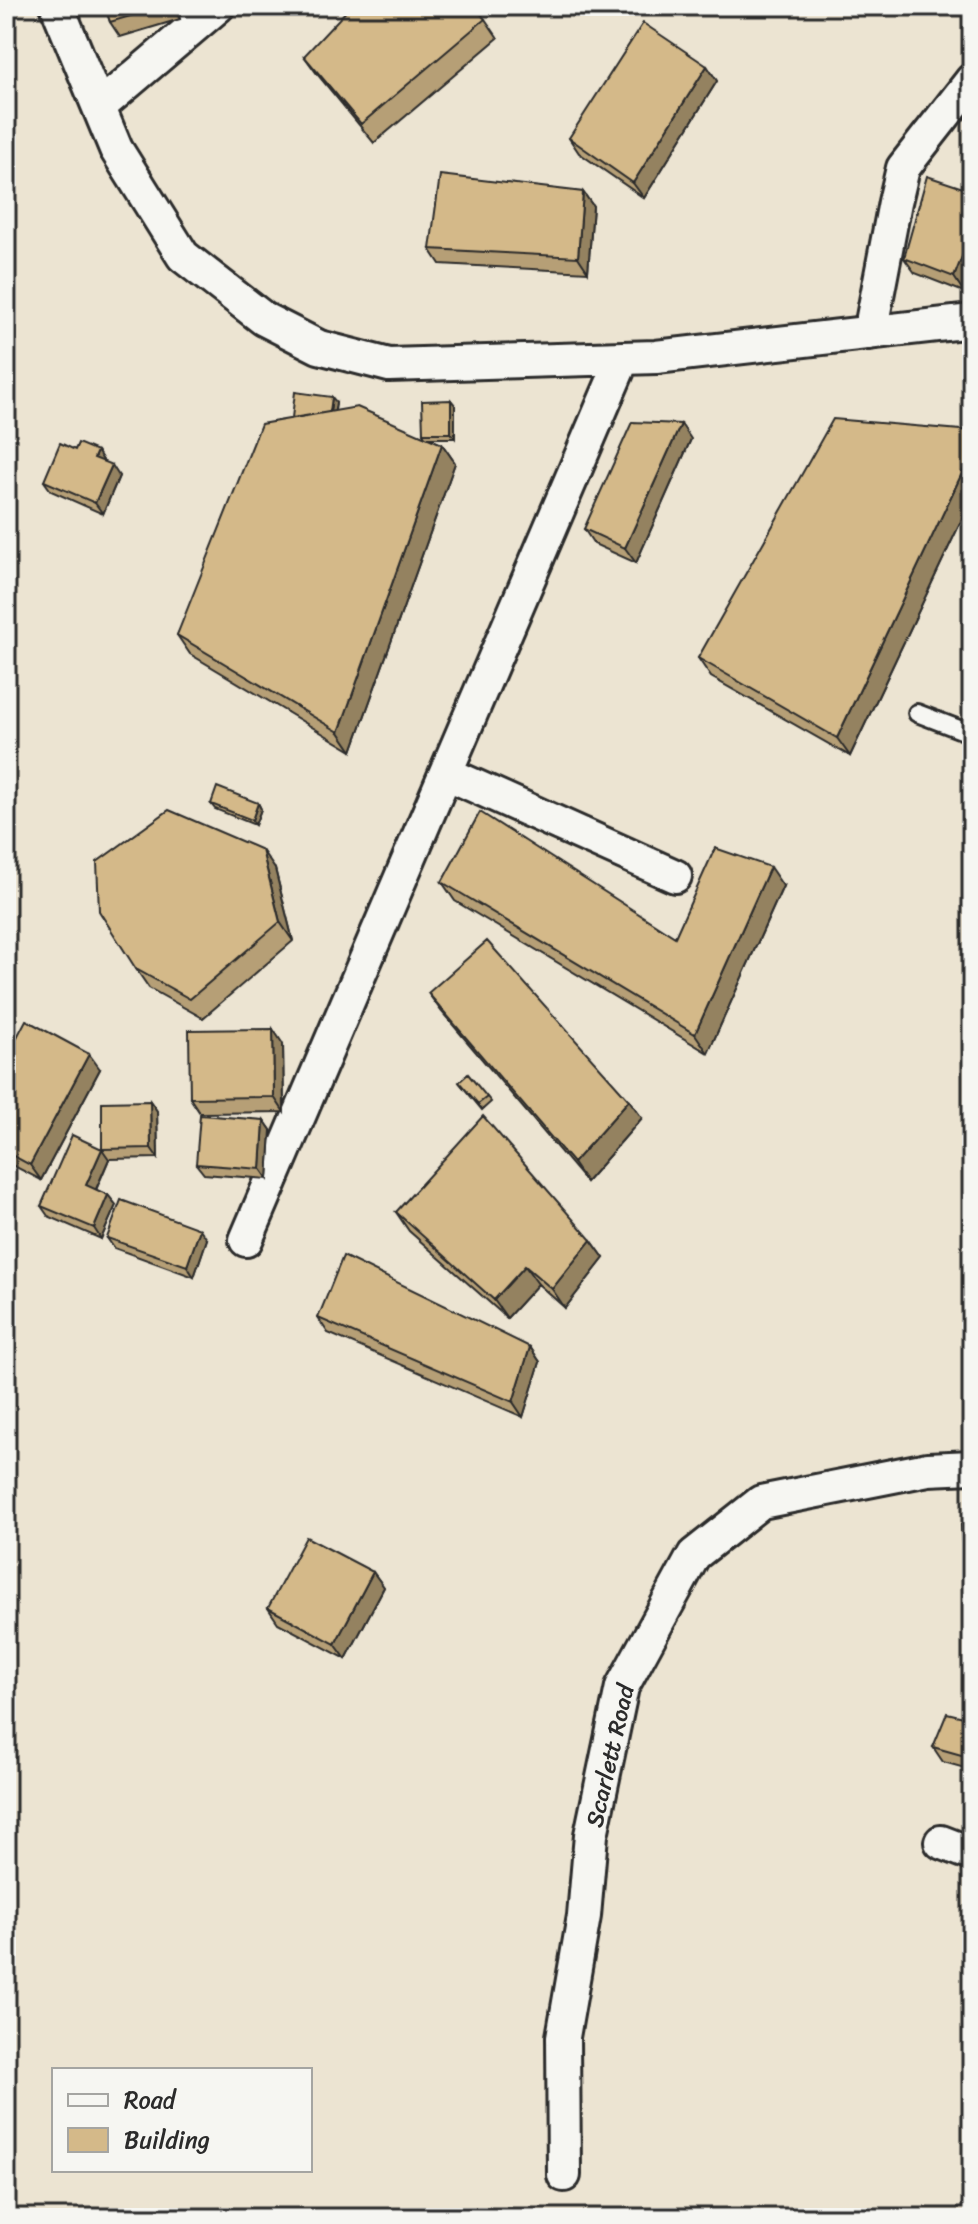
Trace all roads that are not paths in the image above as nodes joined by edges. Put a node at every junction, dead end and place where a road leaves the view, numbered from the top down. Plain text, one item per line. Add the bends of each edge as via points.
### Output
1 (57, 6) edge
2 (218, 6) edge
3 (972, 80) edge
4 (99, 107) junction
5 (972, 321) edge
6 (870, 333) junction
7 (623, 358) junction
8 (917, 713) dead end
9 (972, 734) edge
10 (446, 773) junction
11 (675, 876) dead end
12 (246, 1240) dead end
13 (972, 1467) edge
14 (941, 1842) dead end
15 (972, 1854) edge
16 (564, 2175) dead end

1 - 4 street
2 - 4 street
3 - 6 street via 903,168
4 - 7 street via 116,149 183,256 264,319 319,347 389,365
5 - 6 street
6 - 7 street
7 - 10 street
8 - 9 lane
10 - 11 street
10 - 12 street
13 - 16 street, Scarlett Road via 928,1469 761,1502 694,1555 622,1687 591,1835 584,1916 563,2037
14 - 15 street

